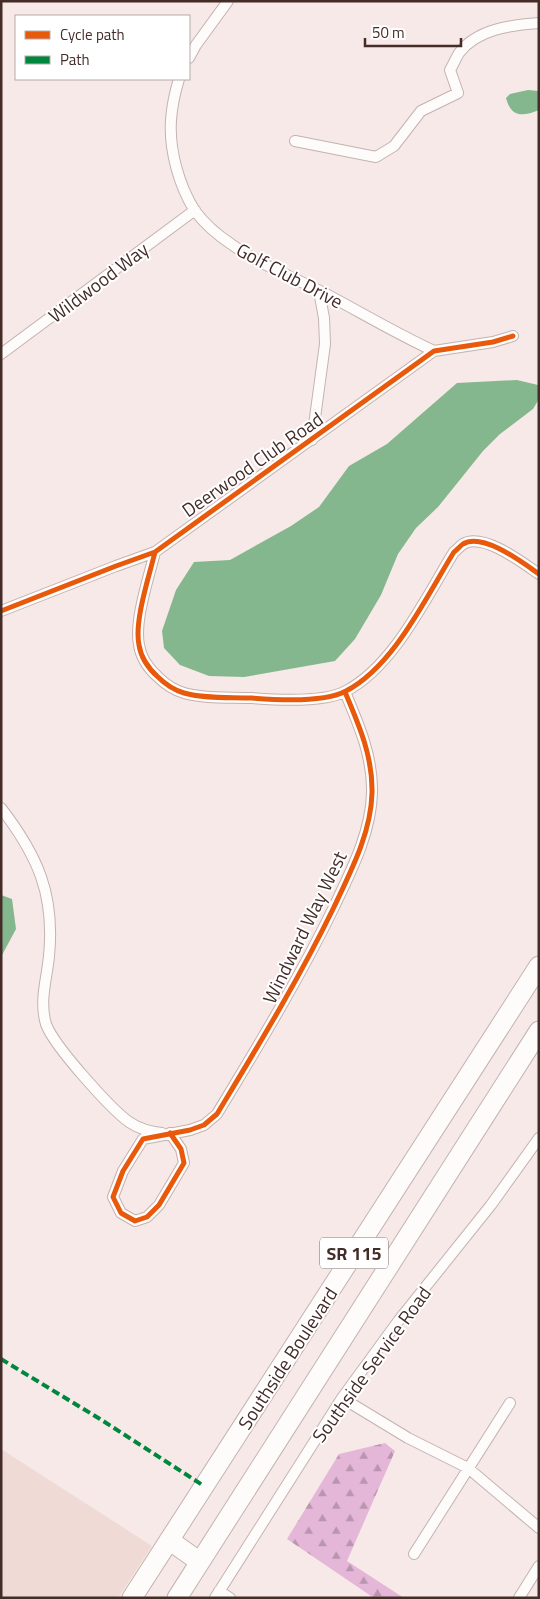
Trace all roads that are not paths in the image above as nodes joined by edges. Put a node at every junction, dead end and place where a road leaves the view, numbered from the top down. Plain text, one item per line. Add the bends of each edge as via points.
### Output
1 (228, 1) edge
2 (539, 23) edge
3 (190, 56) edge
4 (179, 80) edge
5 (295, 141) dead end
6 (195, 210) junction
7 (319, 291) junction
8 (513, 336) dead end
9 (434, 351) junction
10 (1, 354) edge
11 (312, 440) junction
12 (155, 552) junction
13 (539, 574) edge
14 (1, 611) edge
15 (345, 692) junction
16 (1, 808) edge
17 (539, 966) edge
18 (539, 1031) edge
19 (170, 1133) junction
20 (539, 1138) edge
21 (342, 1398) junction
22 (510, 1403) dead end
23 (468, 1468) junction
24 (539, 1528) edge
25 (169, 1540) junction
26 (414, 1554) dead end
27 (200, 1562) junction
28 (539, 1566) edge
29 (217, 1594) edge
30 (132, 1598) edge
31 (177, 1598) edge
32 (230, 1598) edge
33 (519, 1598) edge

1 - 3 street
2 - 5 street via 508,26 474,39 460,52 450,70 458,93 421,111 394,146 376,157
4 - 6 street, Golf Club Drive via 171,136 178,172
6 - 7 street, Golf Club Drive via 230,244
6 - 10 street, Wildwood Way
7 - 9 street, Golf Club Drive via 396,334
7 - 11 street via 325,344
8 - 9 street, Deerwood Club Road
9 - 11 street, Deerwood Club Road
11 - 12 street, Deerwood Club Road
12 - 14 street, Deerwood Club Road
12 - 15 street via 141,611 138,645 151,670 163,682 192,694 275,700 314,699
13 - 15 street via 512,555 486,544 476,541 464,543 454,552 387,658
15 - 19 street, Windward Way West via 369,756 372,792 364,838 310,956 217,1114 204,1126
16 - 19 street via 41,875 48,902 51,924 43,997 46,1023 53,1037 130,1123 146,1130
17 - 25 highway, Southside Boulevard / SR 115
18 - 27 highway, Southside Boulevard / SR 115
19 - 19 street via 181,1149 184,1163 159,1205 147,1217 135,1221 120,1213 113,1197 123,1171 144,1139
20 - 21 street, Southside Service Road
21 - 23 street via 408,1438
21 - 29 street, Southside Service Road
22 - 23 street
23 - 24 street
23 - 26 street
25 - 27 highway
25 - 30 highway, Southside Boulevard / SR 115
27 - 31 highway, Southside Boulevard / SR 115
28 - 33 street
29 - 32 street

